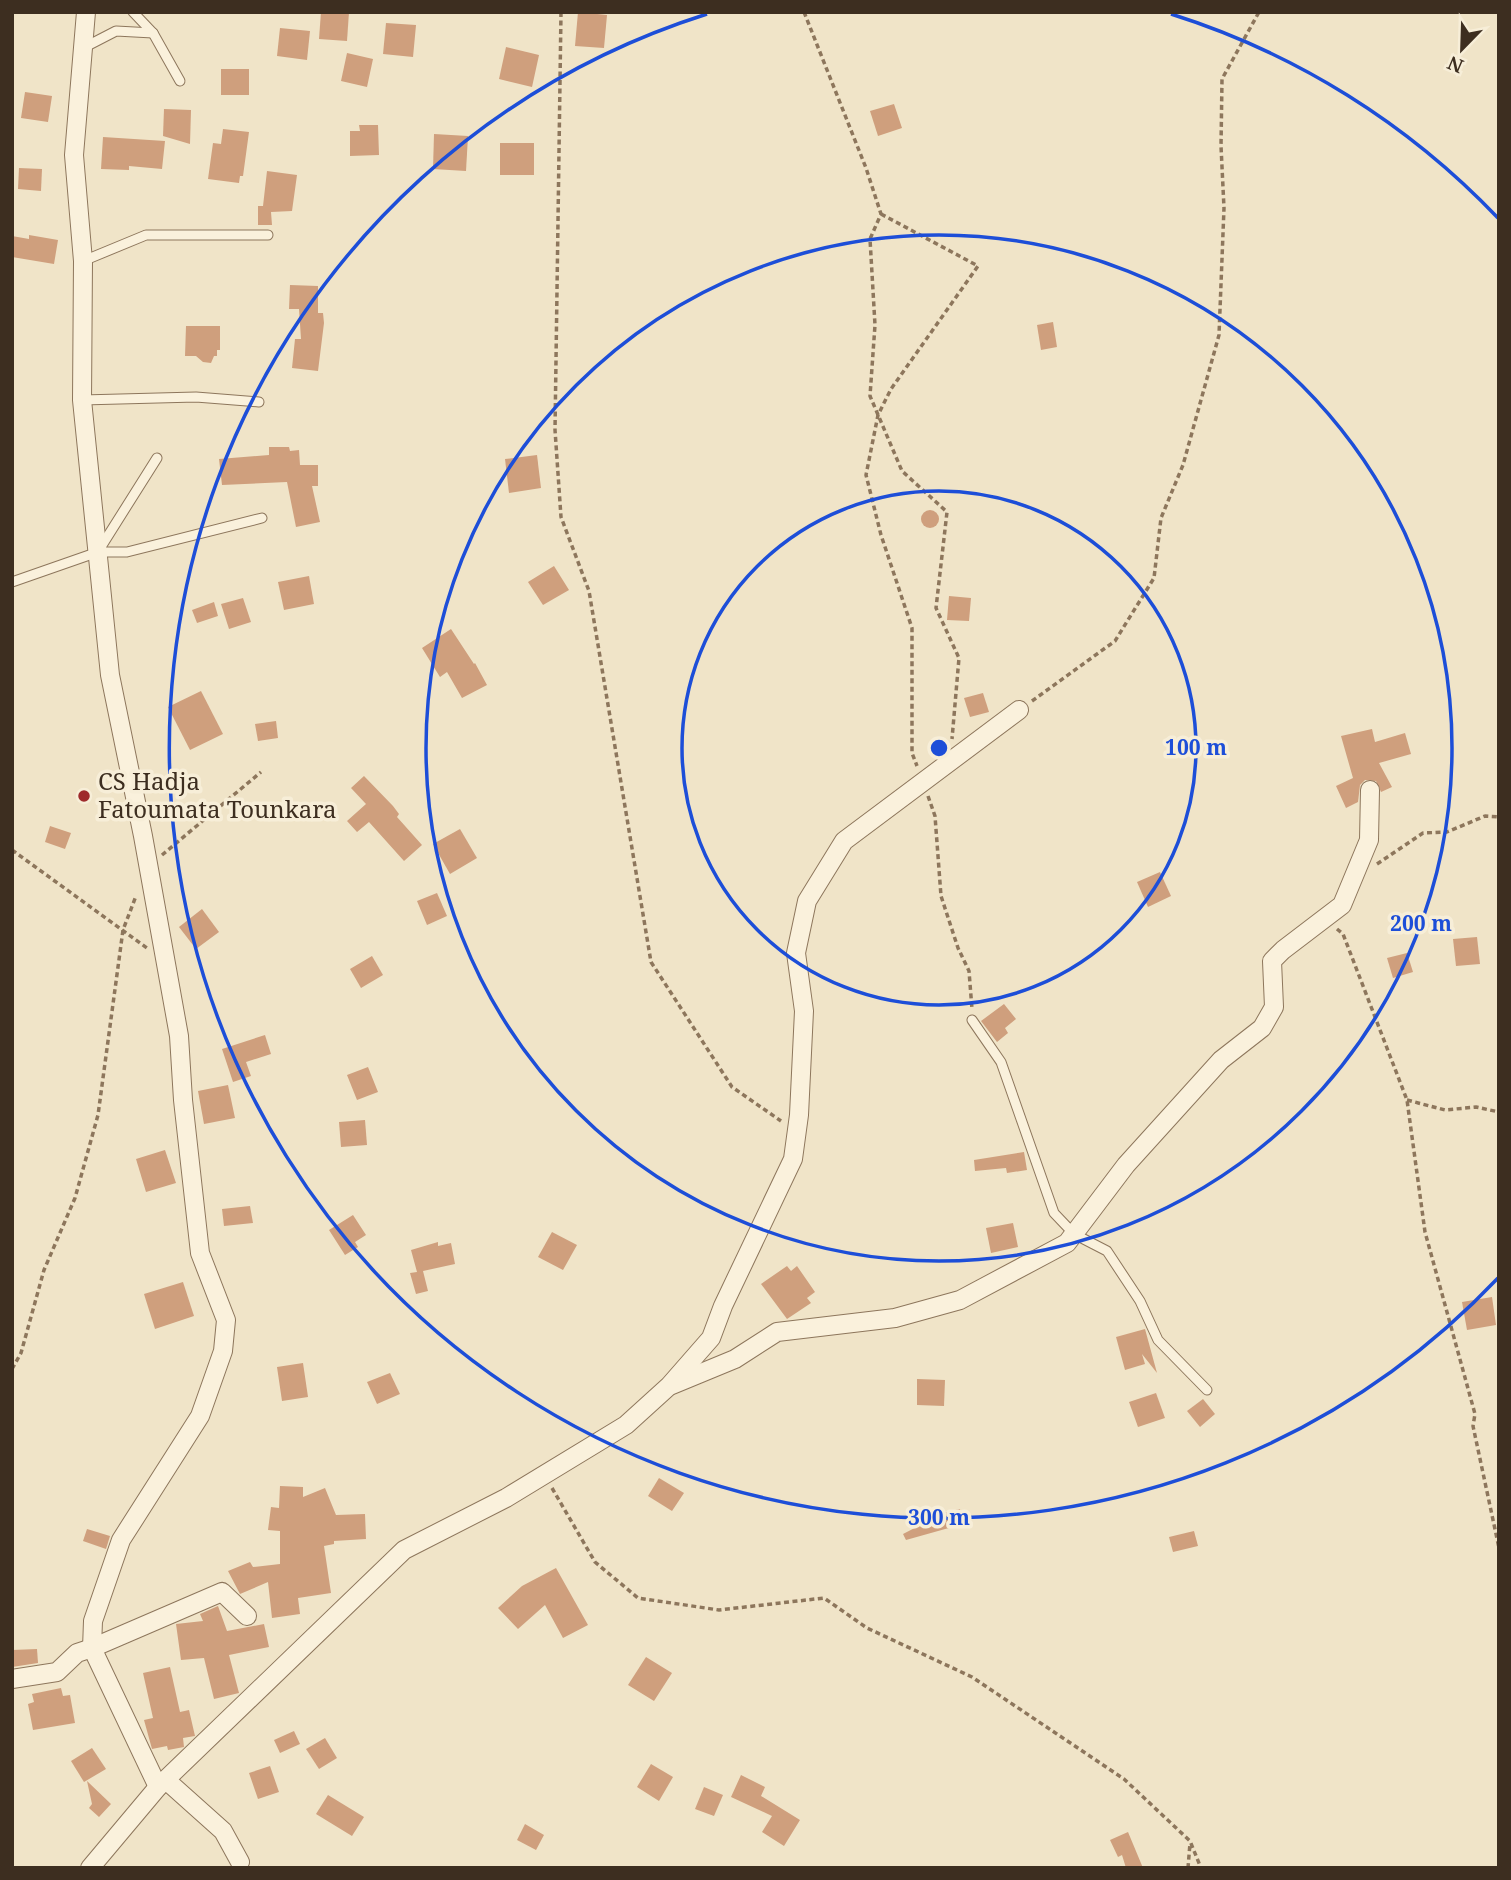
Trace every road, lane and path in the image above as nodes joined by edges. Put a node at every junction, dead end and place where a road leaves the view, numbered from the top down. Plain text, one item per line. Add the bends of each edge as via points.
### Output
1 (86, 12) edge
2 (133, 12) edge
3 (561, 12) edge
4 (804, 12) edge
5 (1259, 12) edge
6 (153, 33) junction
7 (85, 47) junction
8 (180, 82) dead end
9 (881, 214) junction
10 (268, 235) dead end
11 (83, 261) junction
12 (82, 400) junction
13 (259, 402) dead end
14 (877, 415) junction
15 (157, 458) dead end
16 (262, 518) dead end
17 (98, 552) junction
18 (12, 582) edge
19 (1019, 710) joint
20 (950, 762) junction
21 (261, 772) dead end
22 (923, 782) junction
23 (1370, 790) dead end
24 (1499, 817) edge
25 (12, 850) edge
26 (149, 867) junction
27 (1352, 881) junction
28 (1325, 918) junction
29 (123, 930) junction
30 (166, 962) junction
31 (972, 1020) joint
32 (1407, 1100) junction
33 (1499, 1112) edge
34 (797, 1133) junction
35 (1074, 1234) junction
36 (12, 1369) edge
37 (669, 1386) junction
38 (1208, 1390) dead end
39 (544, 1474) junction
40 (1499, 1548) edge
41 (247, 1616) dead end
42 (92, 1648) junction
43 (12, 1679) edge
44 (162, 1783) junction
45 (1190, 1841) junction
46 (240, 1862) dead end
47 (89, 1868) edge
48 (1188, 1868) edge
49 (1201, 1868) edge

1 - 7 street
2 - 6 lane
3 - 34 path via 555,430 561,517 589,591 651,962 732,1087
4 - 9 path
5 - 19 path via 1222,79 1224,208 1219,335 1183,465 1161,518 1154,578 1115,641
6 - 7 lane via 116,31
6 - 8 lane
7 - 11 street via 75,155
9 - 14 path via 870,239 875,325 870,396
9 - 14 path via 978,266
10 - 11 lane via 146,235
11 - 12 street
12 - 13 lane via 196,397
12 - 17 street
14 - 20 path via 902,471 947,512 936,608 959,658
14 - 22 path via 866,475 912,628 912,753
15 - 17 lane
16 - 17 lane via 127,552
17 - 18 lane
17 - 26 street via 110,676
19 - 20 street
20 - 22 street
21 - 26 path
22 - 31 path via 934,816 941,896 969,971
22 - 34 street via 845,841 807,901 796,953 804,1011
23 - 27 street via 1369,840
24 - 27 path via 1485,816 1447,832 1423,833
25 - 29 path
26 - 29 path
26 - 30 street
27 - 28 street via 1342,905
28 - 32 path via 1343,934
28 - 35 street via 1272,961 1274,1007 1262,1028 1221,1060 1126,1165
29 - 30 path
29 - 36 path via 98,1115 75,1198 44,1270 21,1353
30 - 42 street via 179,1036 200,1253 226,1320 223,1351 200,1416 121,1540 93,1621
31 - 35 lane via 1001,1062 1054,1213
32 - 33 path via 1446,1110 1476,1107
32 - 40 path via 1425,1232 1475,1414 1473,1426
34 - 37 street via 793,1159 711,1338
35 - 37 street via 1067,1243 960,1300 895,1318 777,1332 735,1359
35 - 38 lane via 1107,1251 1140,1301 1158,1340
37 - 39 street via 626,1425
39 - 44 street via 404,1550
39 - 45 path via 595,1562 638,1598 719,1610 824,1598 867,1628 972,1677 1124,1779
41 - 42 street via 222,1592
42 - 43 street via 77,1653 57,1672
42 - 44 street
44 - 46 street via 223,1831
44 - 47 street
45 - 48 path
45 - 49 path

